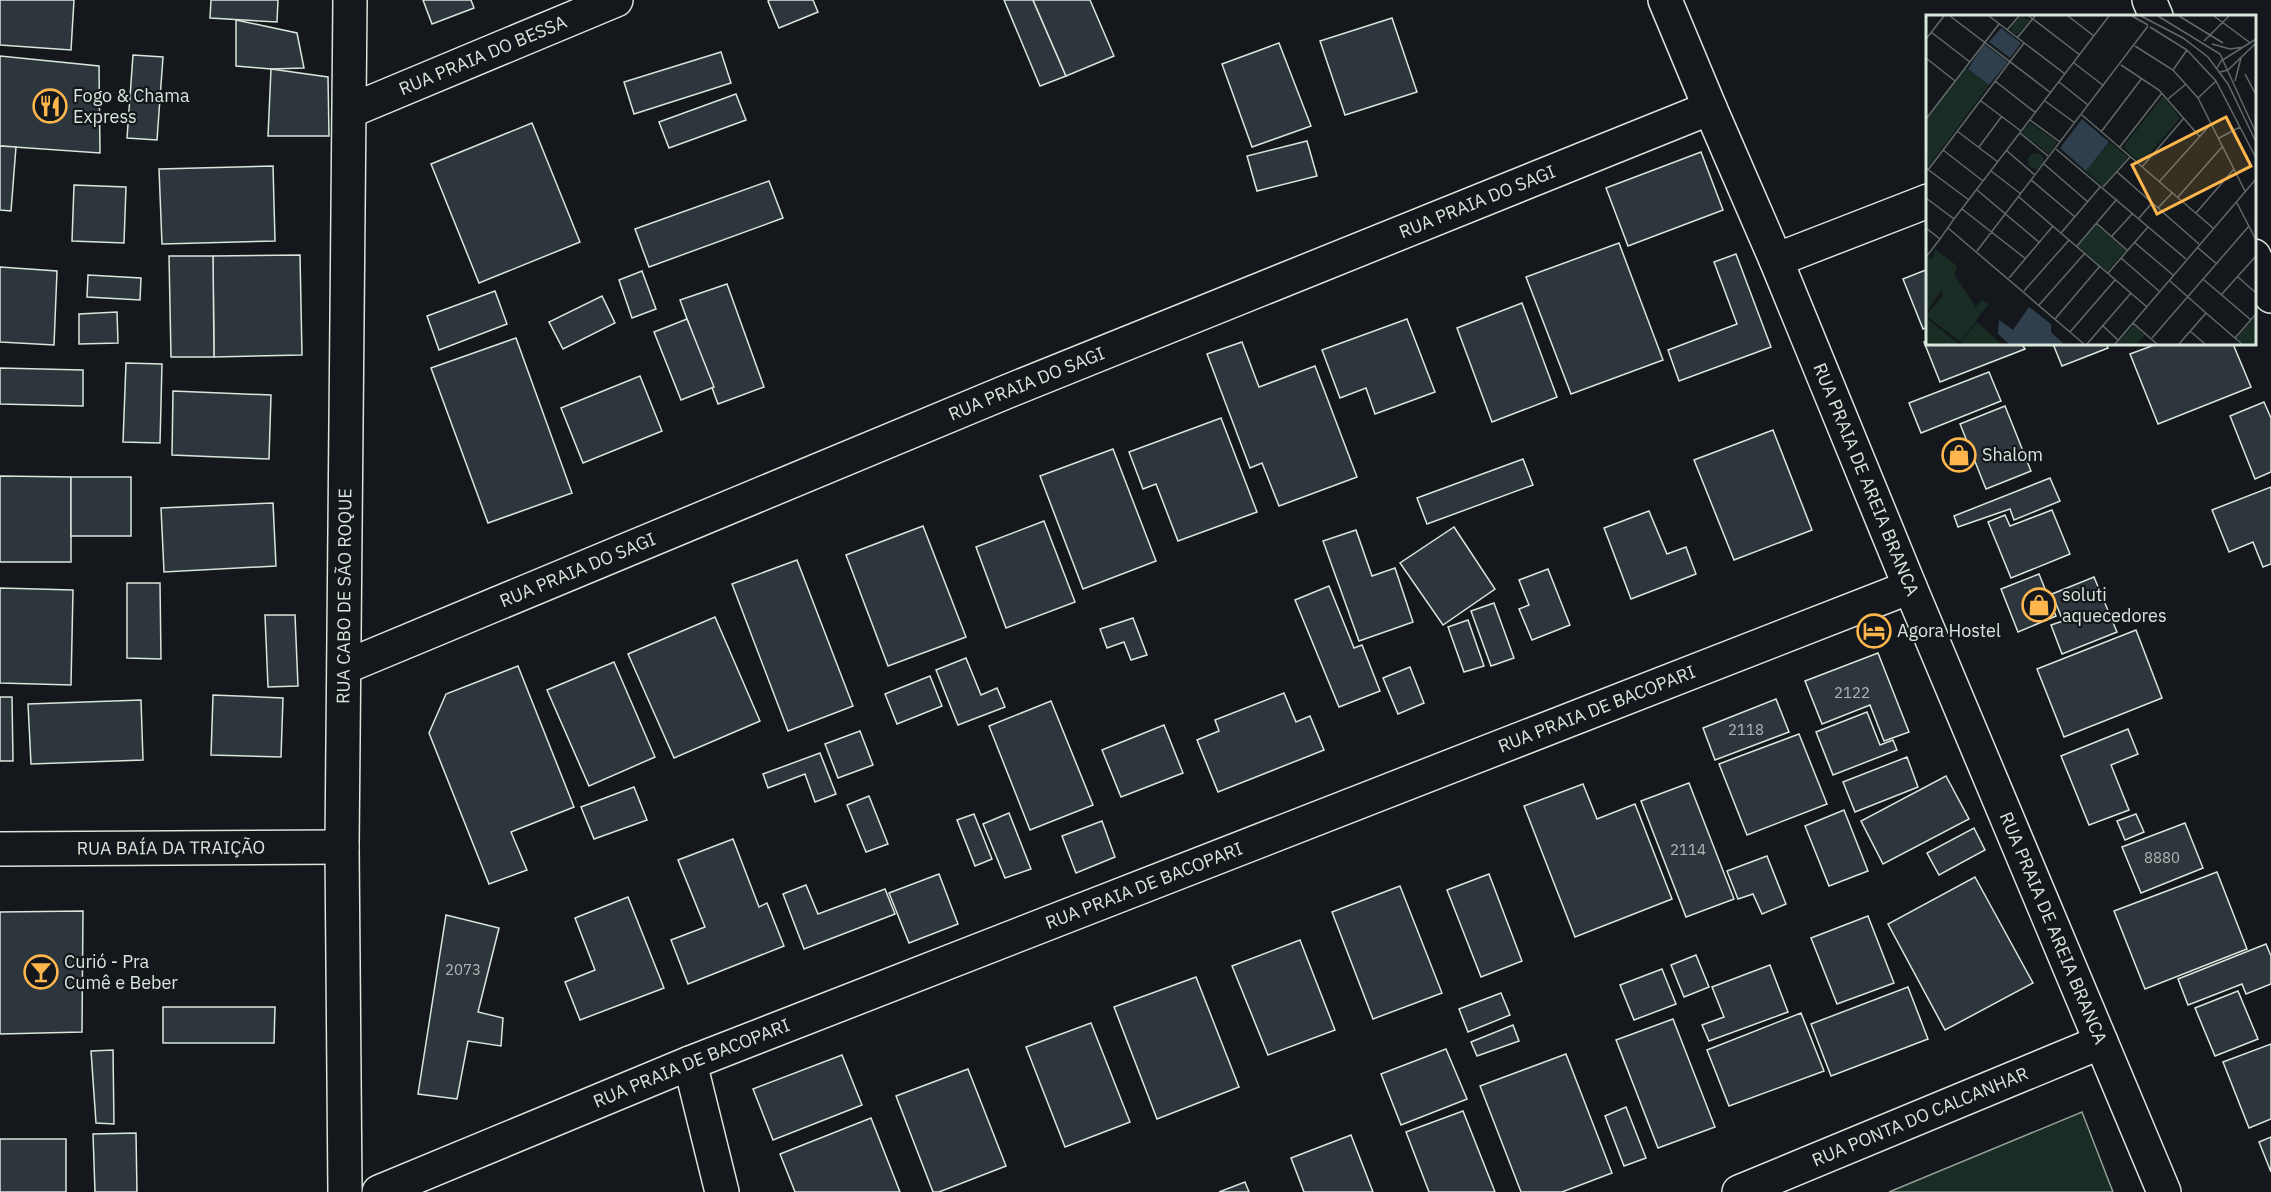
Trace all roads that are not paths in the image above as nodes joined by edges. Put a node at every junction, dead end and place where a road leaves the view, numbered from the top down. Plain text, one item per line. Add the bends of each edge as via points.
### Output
1 (350, 0) edge
2 (616, 0) edge
3 (1665, 0) edge
4 (2149, 0) edge
5 (2156, 15) edge
6 (1710, 108) junction
7 (350, 111) junction
8 (1926, 202) edge
9 (2261, 257) edge
10 (1776, 260) junction
11 (2271, 296) edge
12 (1910, 587) junction
13 (345, 667) junction
14 (342, 847) junction
15 (0, 849) edge
16 (2101, 1042) junction
17 (690, 1063) junction
18 (345, 1192) edge
19 (379, 1192) edge
20 (722, 1192) edge
21 (1739, 1192) edge
22 (2164, 1192) edge

1 - 7 street, RUA CABO DE SÃO ROQUE
2 - 7 street, RUA PRAIA DO BESSA
3 - 6 street, RUA PRAIA DE AREIA BRANCA
4 - 5 street
6 - 10 street, RUA PRAIA DE AREIA BRANCA
6 - 13 street, RUA PRAIA DO SAGI via 1006,392
7 - 13 street, RUA CABO DE SÃO ROQUE
8 - 10 street
9 - 11 street
10 - 12 street, RUA PRAIA DE AREIA BRANCA
12 - 16 street, RUA PRAIA DE AREIA BRANCA
12 - 17 street, RUA PRAIA DE BACOPARI
13 - 14 street, RUA CABO DE SÃO ROQUE
14 - 15 street, RUA BAÍA DA TRAIÇÃO
14 - 18 street, RUA CABO DE SÃO ROQUE
16 - 21 street, RUA PONTA DO CALCANHAR
16 - 22 street, RUA PRAIA DE AREIA BRANCA
17 - 19 street, RUA PRAIA DE BACOPARI
17 - 20 street

